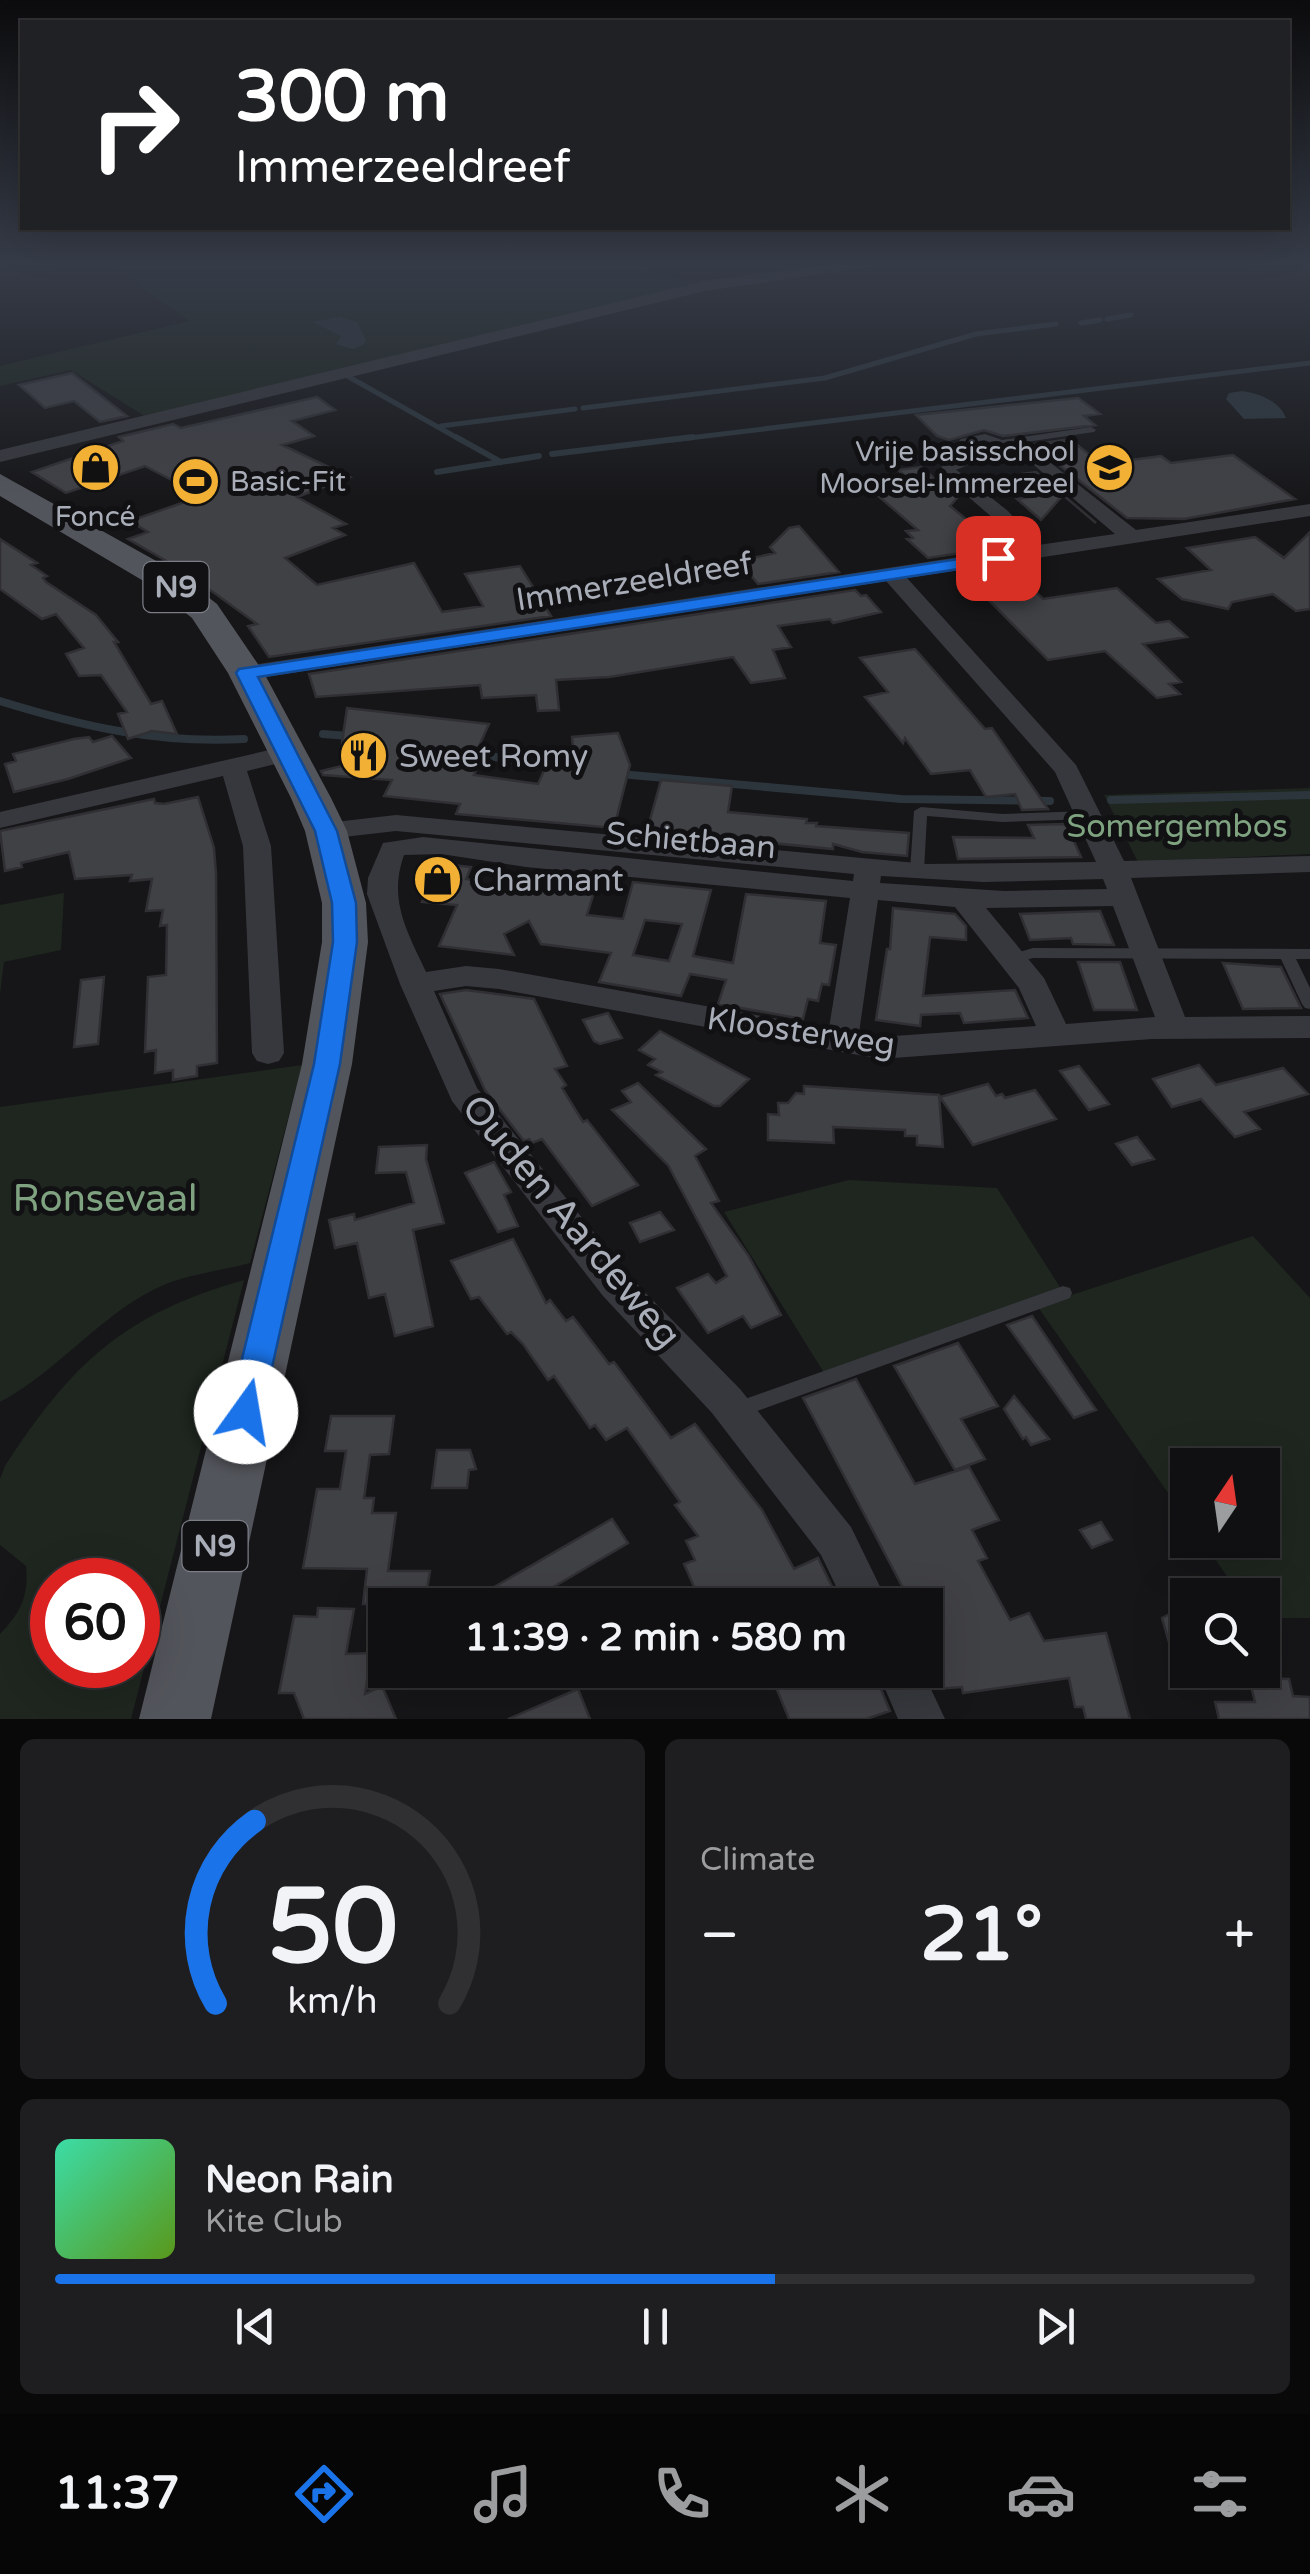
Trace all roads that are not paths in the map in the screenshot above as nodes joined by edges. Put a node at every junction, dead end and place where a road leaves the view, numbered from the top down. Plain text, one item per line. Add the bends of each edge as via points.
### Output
1 (468, 343) edge
2 (1091, 430) dead end
3 (1005, 447) junction
4 (978, 454) junction
5 (0, 456) edge
6 (1042, 462) joint
7 (949, 470) joint
8 (5, 490) edge
9 (1310, 510) edge
10 (1134, 538) junction
11 (1033, 553) junction
12 (892, 575) junction
13 (246, 673) junction
14 (288, 754) junction
15 (233, 768) junction
16 (1089, 815) junction
17 (0, 820) edge
18 (369, 826) junction
19 (326, 831) junction
20 (514, 845) junction
21 (393, 849) junction
22 (1310, 864) edge
23 (918, 871) junction
24 (867, 878) junction
25 (1118, 882) junction
26 (962, 898) junction
27 (396, 940) junction
28 (345, 942) junction
29 (1146, 954) junction
30 (1286, 954) junction
31 (1310, 954) edge
32 (1022, 956) junction
33 (415, 984) junction
34 (1310, 1004) edge
35 (1310, 1027) edge
36 (1174, 1028) junction
37 (1056, 1036) junction
38 (842, 1043) junction
39 (268, 1053) dead end
40 (1063, 1292) dead end
41 (734, 1412) junction
42 (859, 1588) edge
43 (907, 1688) edge
44 (175, 1719) edge
45 (922, 1719) edge

1 - 5 street
2 - 3 lane
3 - 4 lane
3 - 4 lane via 985,437 964,442
3 - 6 lane via 1023,462
4 - 7 lane
6 - 10 street
7 - 11 street
8 - 13 main road, N9 via 186,594
9 - 10 street, Immerzeeldreef
10 - 11 street, Immerzeeldreef
11 - 12 street, Immerzeeldreef
12 - 13 street, Immerzeeldreef
12 - 16 street via 1066,770
13 - 14 main road, N9
14 - 15 street
14 - 19 main road, N9
15 - 17 street
15 - 39 street via 257,846
16 - 23 lane via 1002,818 921,811
16 - 25 street
18 - 19 street, Schietbaan
18 - 20 street, Schietbaan via 396,823
18 - 21 street
19 - 28 main road, N9 via 344,903
20 - 21 street, Schietbaan
20 - 24 street, Schietbaan via 526,859
21 - 27 street, Ouden Aardeweg via 381,894
22 - 25 street, Schietbaan
23 - 24 street, Schietbaan
23 - 25 street, Schietbaan
24 - 26 street, Schietbaan
24 - 38 street
25 - 26 street, Schietbaan
25 - 29 street
26 - 32 street
27 - 28 street
27 - 33 street, Ouden Aardeweg
28 - 44 main road, N9 via 327,1064
29 - 30 lane
29 - 32 lane
29 - 36 street
30 - 31 lane
30 - 34 lane
32 - 37 street
33 - 38 street, Kloosterweg via 499,979
33 - 41 street, Ouden Aardeweg via 463,1093 604,1272
35 - 36 street, Kloosterweg
36 - 37 street, Kloosterweg
37 - 38 street, Kloosterweg via 880,1048
40 - 41 lane
41 - 42 street, Ouden Aardeweg via 836,1541
43 - 45 street

